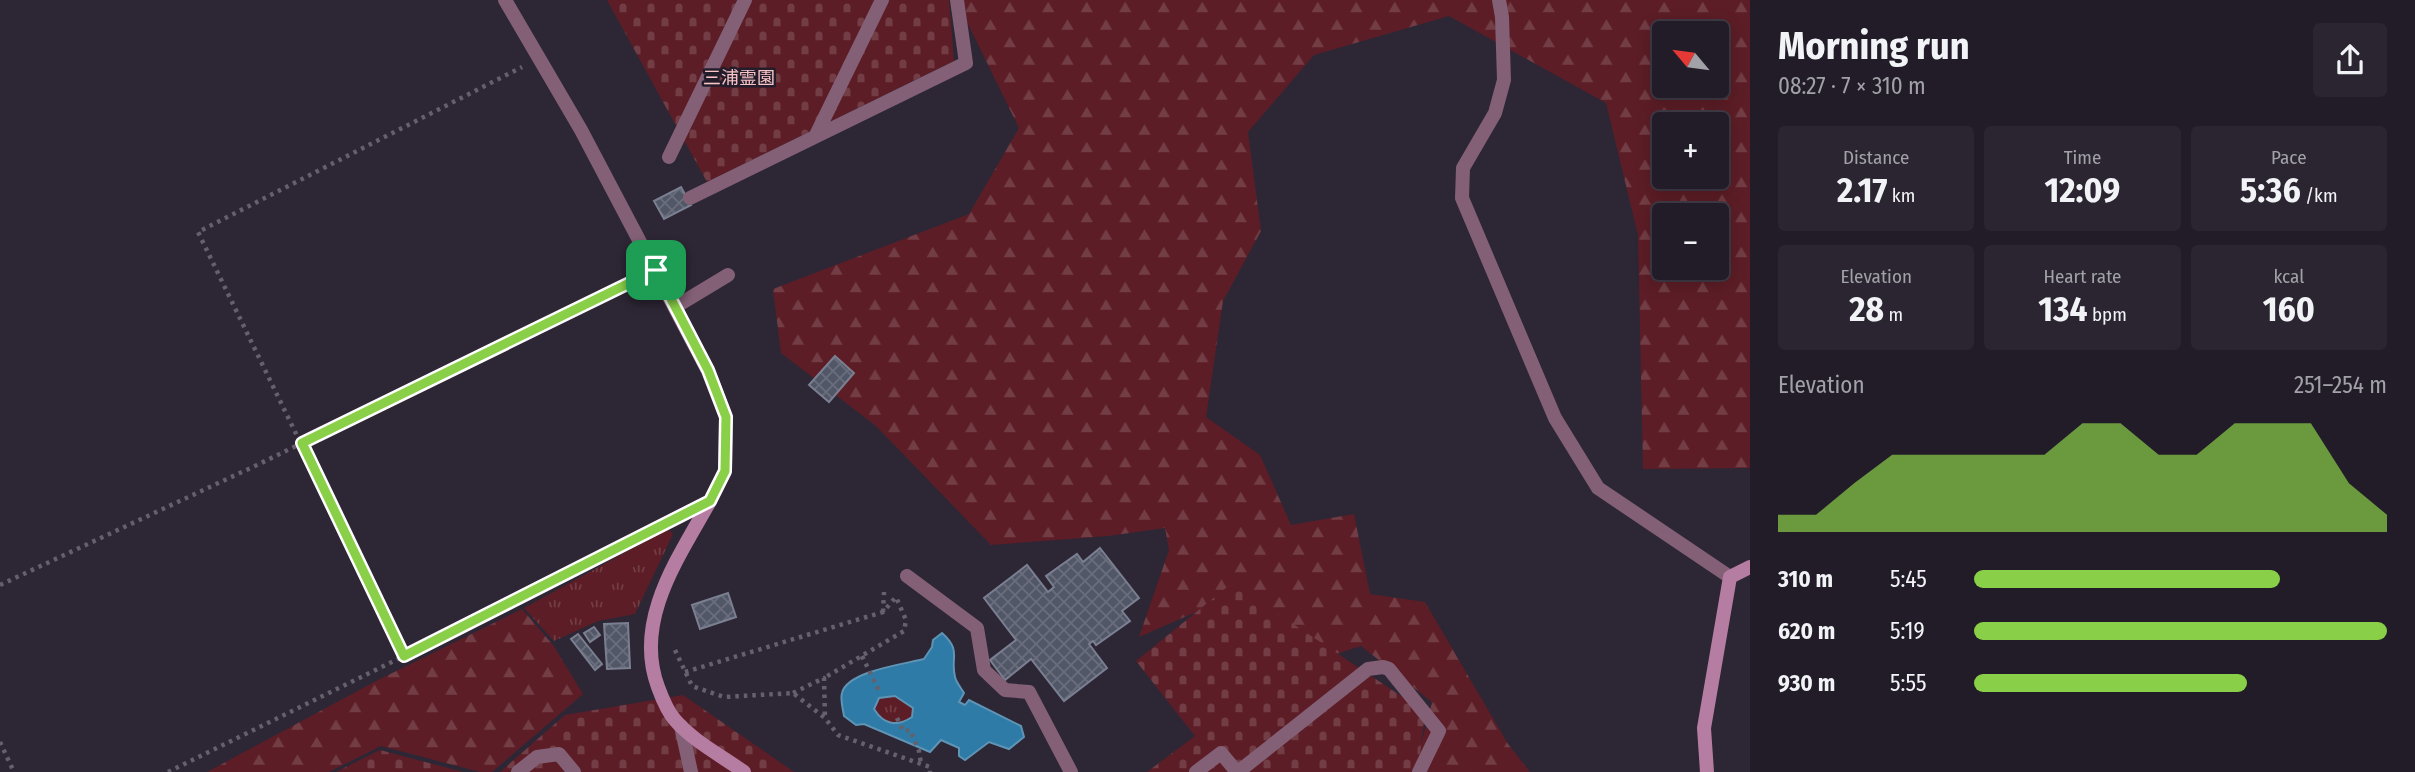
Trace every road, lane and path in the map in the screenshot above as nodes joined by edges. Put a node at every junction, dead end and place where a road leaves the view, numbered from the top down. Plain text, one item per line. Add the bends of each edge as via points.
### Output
1 (505, 0) edge
2 (745, 0) edge
3 (882, 0) edge
4 (957, 0) edge
5 (1499, 0) edge
6 (539, 59) junction
7 (815, 137) junction
8 (669, 157) dead end
9 (690, 198) dead end
10 (656, 270) junction
11 (728, 275) dead end
12 (675, 307) junction
13 (302, 443) junction
14 (710, 501) junction
15 (1750, 567) edge
16 (907, 576) dead end
17 (1730, 577) junction
18 (0, 585) edge
19 (884, 592) dead end
20 (883, 612) junction
21 (675, 650) dead end
22 (404, 656) junction
23 (862, 656) junction
24 (685, 672) junction
25 (824, 678) junction
26 (793, 693) junction
27 (880, 693) dead end
28 (825, 718) junction
29 (897, 718) dead end
30 (681, 726) junction
31 (0, 742) edge
32 (922, 765) junction
33 (14, 772) edge
34 (168, 772) edge
35 (518, 772) edge
36 (573, 772) edge
37 (691, 772) edge
38 (744, 772) edge
39 (930, 772) edge
40 (1071, 772) edge
41 (1196, 772) edge
42 (1237, 772) edge
43 (1419, 772) edge
44 (1707, 772) edge

1 - 6 street
2 - 8 street
3 - 7 street
4 - 7 street via 966,63
5 - 17 street via 1504,80 1494,113 1463,168 1462,198 1555,418 1598,488
6 - 10 street
6 - 13 path via 198,232
7 - 9 street
10 - 12 street
10 - 13 path
11 - 12 street
12 - 14 street via 726,417 725,471
13 - 18 path
13 - 22 path
14 - 22 path
14 - 30 street via 663,586 651,631 652,671 662,698
15 - 17 street
16 - 40 street via 977,628 984,670 1005,690 1029,692
17 - 44 street via 1704,728
19 - 20 path
20 - 23 path via 896,597 906,620 904,631
20 - 24 path
21 - 24 path
22 - 34 path
23 - 25 path
23 - 27 path
24 - 26 path via 692,685 724,697
25 - 26 path
25 - 28 path
26 - 28 path
28 - 32 path via 838,735
29 - 32 path via 902,731 910,730
30 - 37 street
30 - 38 street
31 - 33 path
32 - 39 path via 930,767
35 - 36 street via 537,757 559,754
41 - 42 street via 1222,752
42 - 43 street via 1368,668 1383,667 1439,731

